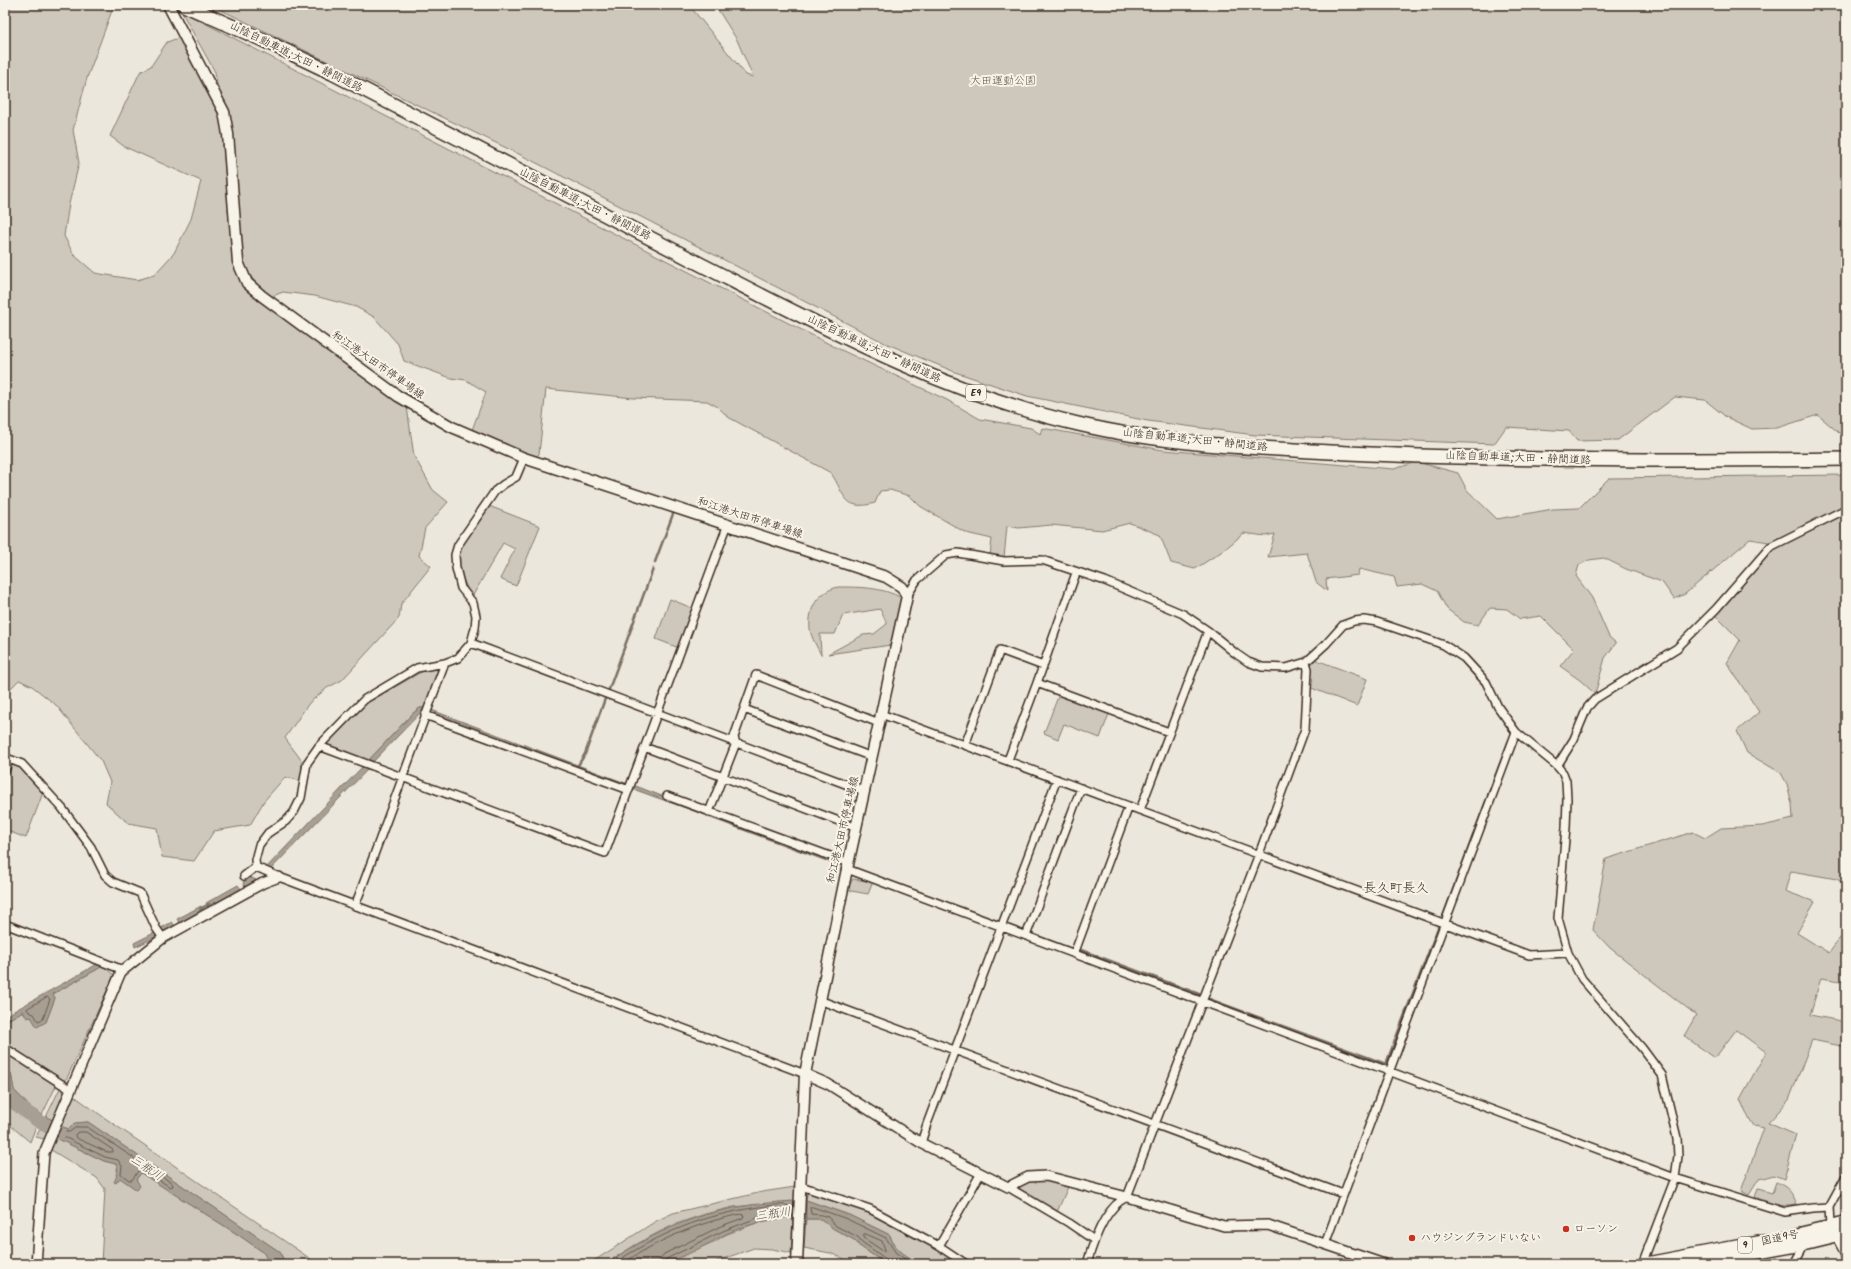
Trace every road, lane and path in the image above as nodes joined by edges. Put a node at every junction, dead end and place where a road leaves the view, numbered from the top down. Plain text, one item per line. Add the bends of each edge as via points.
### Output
1 (168, 5) edge
2 (187, 6) edge
3 (524, 458) junction
4 (1846, 459) edge
5 (1846, 509) edge
6 (728, 524) junction
7 (1076, 573) junction
8 (908, 596) junction
9 (1208, 631) junction
10 (471, 643) junction
11 (1306, 662) junction
12 (445, 663) junction
13 (1043, 666) junction
14 (1037, 683) junction
15 (744, 709) junction
16 (656, 713) junction
17 (425, 715) junction
18 (880, 718) junction
19 (1169, 732) junction
20 (1516, 732) junction
21 (736, 744) junction
22 (965, 745) junction
23 (319, 746) junction
24 (647, 748) dead end
25 (872, 757) junction
26 (1008, 760) junction
27 (1558, 766) junction
28 (5, 770) edge
29 (402, 777) junction
30 (723, 778) junction
31 (1057, 779) junction
32 (1081, 788) junction
33 (629, 790) junction
34 (864, 791) junction
35 (667, 796) dead end
36 (1129, 806) junction
37 (1140, 810) junction
38 (709, 812) junction
39 (857, 828) junction
40 (1259, 854) junction
41 (848, 866) junction
42 (256, 867) junction
43 (244, 876) dead end
44 (279, 877) junction
45 (355, 906) junction
46 (1444, 923) junction
47 (5, 924) edge
48 (1002, 927) junction
49 (1026, 936) junction
50 (162, 937) junction
51 (1568, 953) junction
52 (1074, 954) junction
53 (121, 972) junction
54 (820, 1000) junction
55 (1202, 1003) junction
56 (5, 1048) edge
57 (955, 1051) junction
58 (1388, 1072) junction
59 (805, 1074) junction
60 (71, 1090) junction
61 (1156, 1126) junction
62 (921, 1143) junction
63 (980, 1173) junction
64 (1846, 1176) edge
65 (1675, 1178) junction
66 (1008, 1187) junction
67 (801, 1189) junction
68 (1343, 1194) junction
69 (1127, 1197) junction
70 (1829, 1207) junction
71 (1846, 1223) edge
72 (1837, 1232) edge
73 (1094, 1240) junction
74 (1324, 1244) junction
75 (1805, 1244) junction
76 (939, 1246) junction
77 (1846, 1256) edge
78 (36, 1264) edge
79 (797, 1264) edge
80 (966, 1264) edge
81 (1087, 1264) edge
82 (1384, 1264) edge
83 (1643, 1264) edge
84 (1697, 1264) edge
85 (1794, 1264) edge

1 - 3 main road, 和江港大田市停車場線 via 224,112 238,262 247,282 262,296 398,396 452,427
2 - 4 highway, 山陰自動車道;大田・静間道路 / E9 via 332,73 775,302 897,362 960,388 1025,410 1140,436 1204,444 1279,449 1613,461
3 - 6 main road, 和江港大田市停車場線
3 - 10 street via 516,477 496,491 458,545 455,556 461,588 473,603 476,616
5 - 27 street via 1770,547 1716,609 1677,648 1595,699 1587,708 1574,739
6 - 8 main road, 和江港大田市停車場線 via 886,577 899,584
6 - 16 street
7 - 8 street via 1042,560 1004,561 958,553 946,555 916,580
7 - 9 street via 1105,581 1183,614
7 - 13 street
8 - 18 main road, 和江港大田市停車場線
9 - 11 street via 1248,662 1262,667 1286,668
9 - 19 street
10 - 12 street via 458,658
10 - 16 street
11 - 20 street via 1343,625 1364,620 1384,624 1444,645 1464,658 1486,682 1498,707
11 - 40 street via 1308,669 1305,729
12 - 17 street
12 - 23 street via 417,668 365,699
13 - 14 street
13 - 22 street via 1000,650
14 - 19 street
14 - 26 street
15 - 18 street via 756,675
15 - 21 street via 734,737
15 - 25 street
16 - 21 street
16 - 33 street
17 - 29 street
17 - 33 street
18 - 22 street
18 - 25 main road, 和江港大田市停車場線
19 - 37 street
20 - 27 street
20 - 46 street
21 - 30 street
21 - 34 street
22 - 26 street
23 - 29 street
23 - 42 street via 307,764 301,798 294,812 286,822 268,833 259,845
24 - 30 street
25 - 34 main road, 和江港大田市停車場線
26 - 31 street
27 - 51 street via 1566,782 1567,799 1558,918
28 - 50 street via 9,759 22,764 70,819 91,848 105,875 113,882 140,893
29 - 33 street via 605,853
29 - 45 street
30 - 38 street
30 - 39 street
31 - 32 street
31 - 48 street
32 - 36 street
32 - 49 street
34 - 39 main road, 和江港大田市停車場線
35 - 38 street
36 - 37 street
36 - 52 street
37 - 40 street
38 - 41 street
39 - 41 main road, 和江港大田市停車場線
40 - 46 street
40 - 55 street
41 - 48 street
41 - 54 main road, 和江港大田市停車場線
42 - 43 street
42 - 44 street
44 - 45 street
44 - 50 street
45 - 59 street
46 - 51 street via 1529,956
46 - 58 street
47 - 53 street via 118,968
48 - 49 street
48 - 57 street
49 - 52 street
50 - 53 street
51 - 65 street via 1582,979 1662,1075 1677,1138
52 - 55 street
53 - 60 street
54 - 57 street
54 - 59 main road, 和江港大田市停車場線
55 - 58 street
55 - 61 street
56 - 60 street
57 - 61 street
57 - 62 street
58 - 65 street
58 - 68 street
59 - 62 street via 828,1084
59 - 67 main road, 和江港大田市停車場線
60 - 78 street via 44,1153
61 - 68 street
61 - 69 street
62 - 63 street
63 - 66 street
63 - 76 street
64 - 70 street
65 - 70 street via 1785,1212
65 - 83 street
66 - 69 street via 1028,1177 1046,1176
66 - 73 street
67 - 76 street via 870,1209
67 - 79 main road, 和江港大田市停車場線
68 - 74 street
69 - 73 street via 1120,1200 1110,1213
69 - 74 street via 1224,1226 1268,1225
70 - 72 street
71 - 72 highway, 国道9号 / 9
72 - 75 highway, 国道9号 / 9
72 - 77 street
72 - 83 highway, 国道9号 / 9 via 1782,1238
73 - 81 street
74 - 82 street
75 - 84 highway, 国道9号 / 9
75 - 85 street
76 - 80 street

